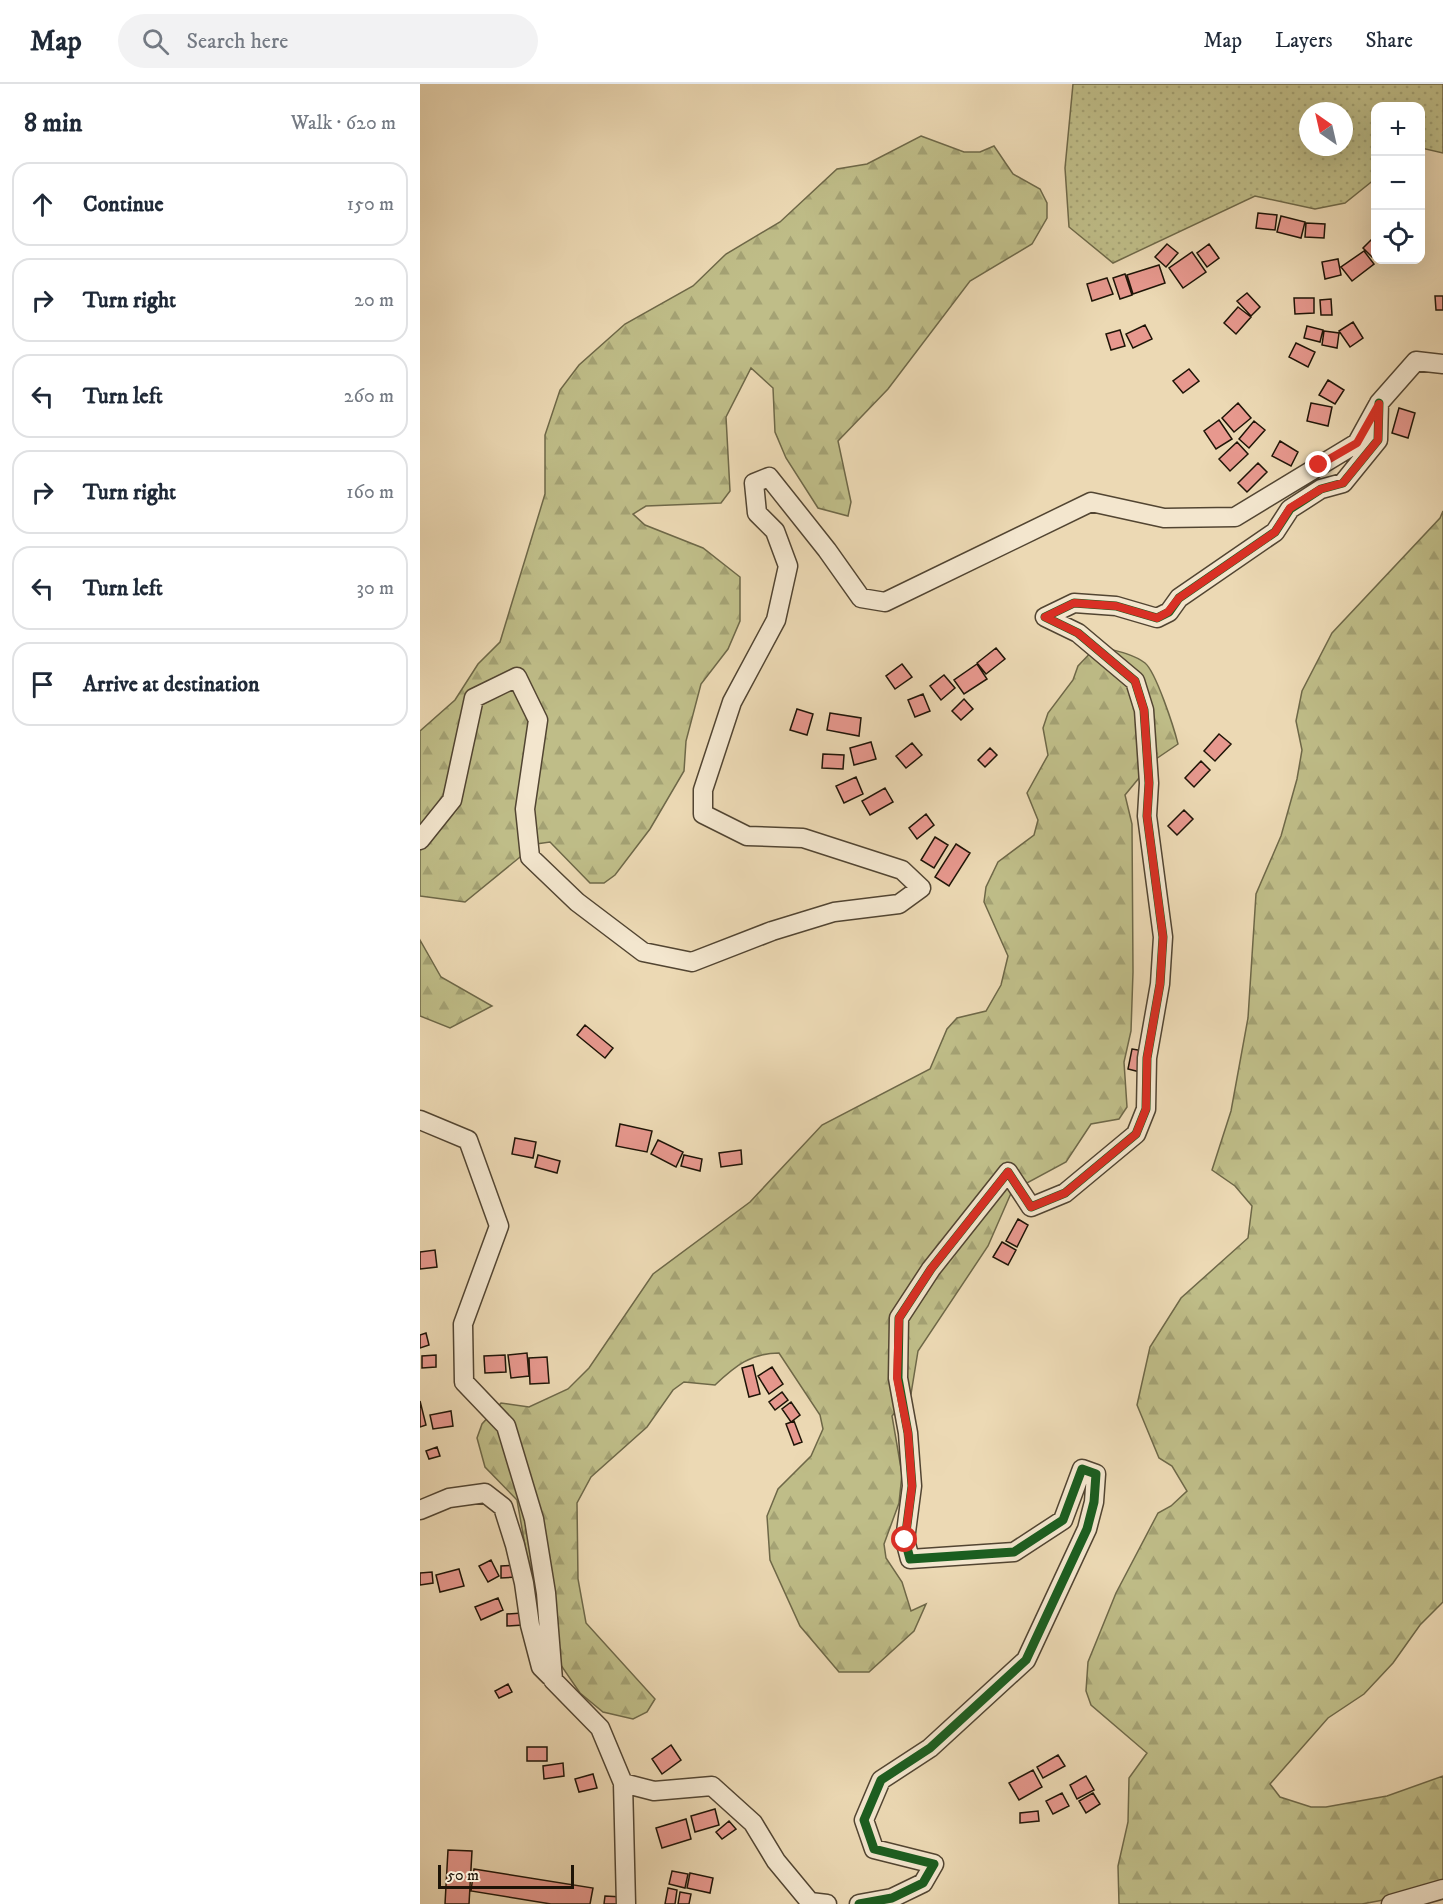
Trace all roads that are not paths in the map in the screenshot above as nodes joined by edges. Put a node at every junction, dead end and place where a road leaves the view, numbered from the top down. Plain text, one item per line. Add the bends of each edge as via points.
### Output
1 (1443, 364) edge
2 (1379, 404) junction
3 (420, 840) edge
4 (420, 1120) edge
5 (420, 1510) edge
6 (553, 1680) junction
7 (623, 1783) junction
8 (1443, 1889) edge
9 (626, 1904) edge
10 (827, 1904) edge
11 (859, 1904) edge
12 (1391, 1904) edge

1 - 2 street via 1416,361
2 - 3 street via 1357,443 1235,517 1164,518 1091,502 885,602 861,598 769,477 754,483 757,513 775,531 788,566 776,620 732,702 703,790 703,814 747,836 803,838 902,870 921,888 899,904 834,912 692,962 643,952 577,902 530,858 525,809 538,720 517,677 474,698 452,800
2 - 11 street via 1378,440 1343,483 1321,489 1290,508 1275,532 1179,598 1168,612 1157,618 1116,606 1074,603 1045,617 1078,633 1135,681 1144,710 1147,816 1163,937 1160,984 1147,1058 1146,1109 1136,1134 1065,1193 1031,1207 1008,1172 931,1269 899,1318 897,1378 908,1433 912,1486 905,1540 910,1559 1014,1552 1063,1521 1082,1469 1096,1474 1094,1502 1087,1529 1026,1660 930,1748 881,1780 864,1820 874,1849 934,1864 923,1883 892,1898
4 - 6 street via 468,1140 499,1226 463,1324 464,1382 506,1426 528,1498 546,1593
5 - 6 street via 449,1498 485,1493 503,1507 541,1667
6 - 7 street via 600,1728
7 - 9 street
7 - 10 street via 654,1791 712,1786 753,1823 776,1861 810,1902
8 - 12 street

